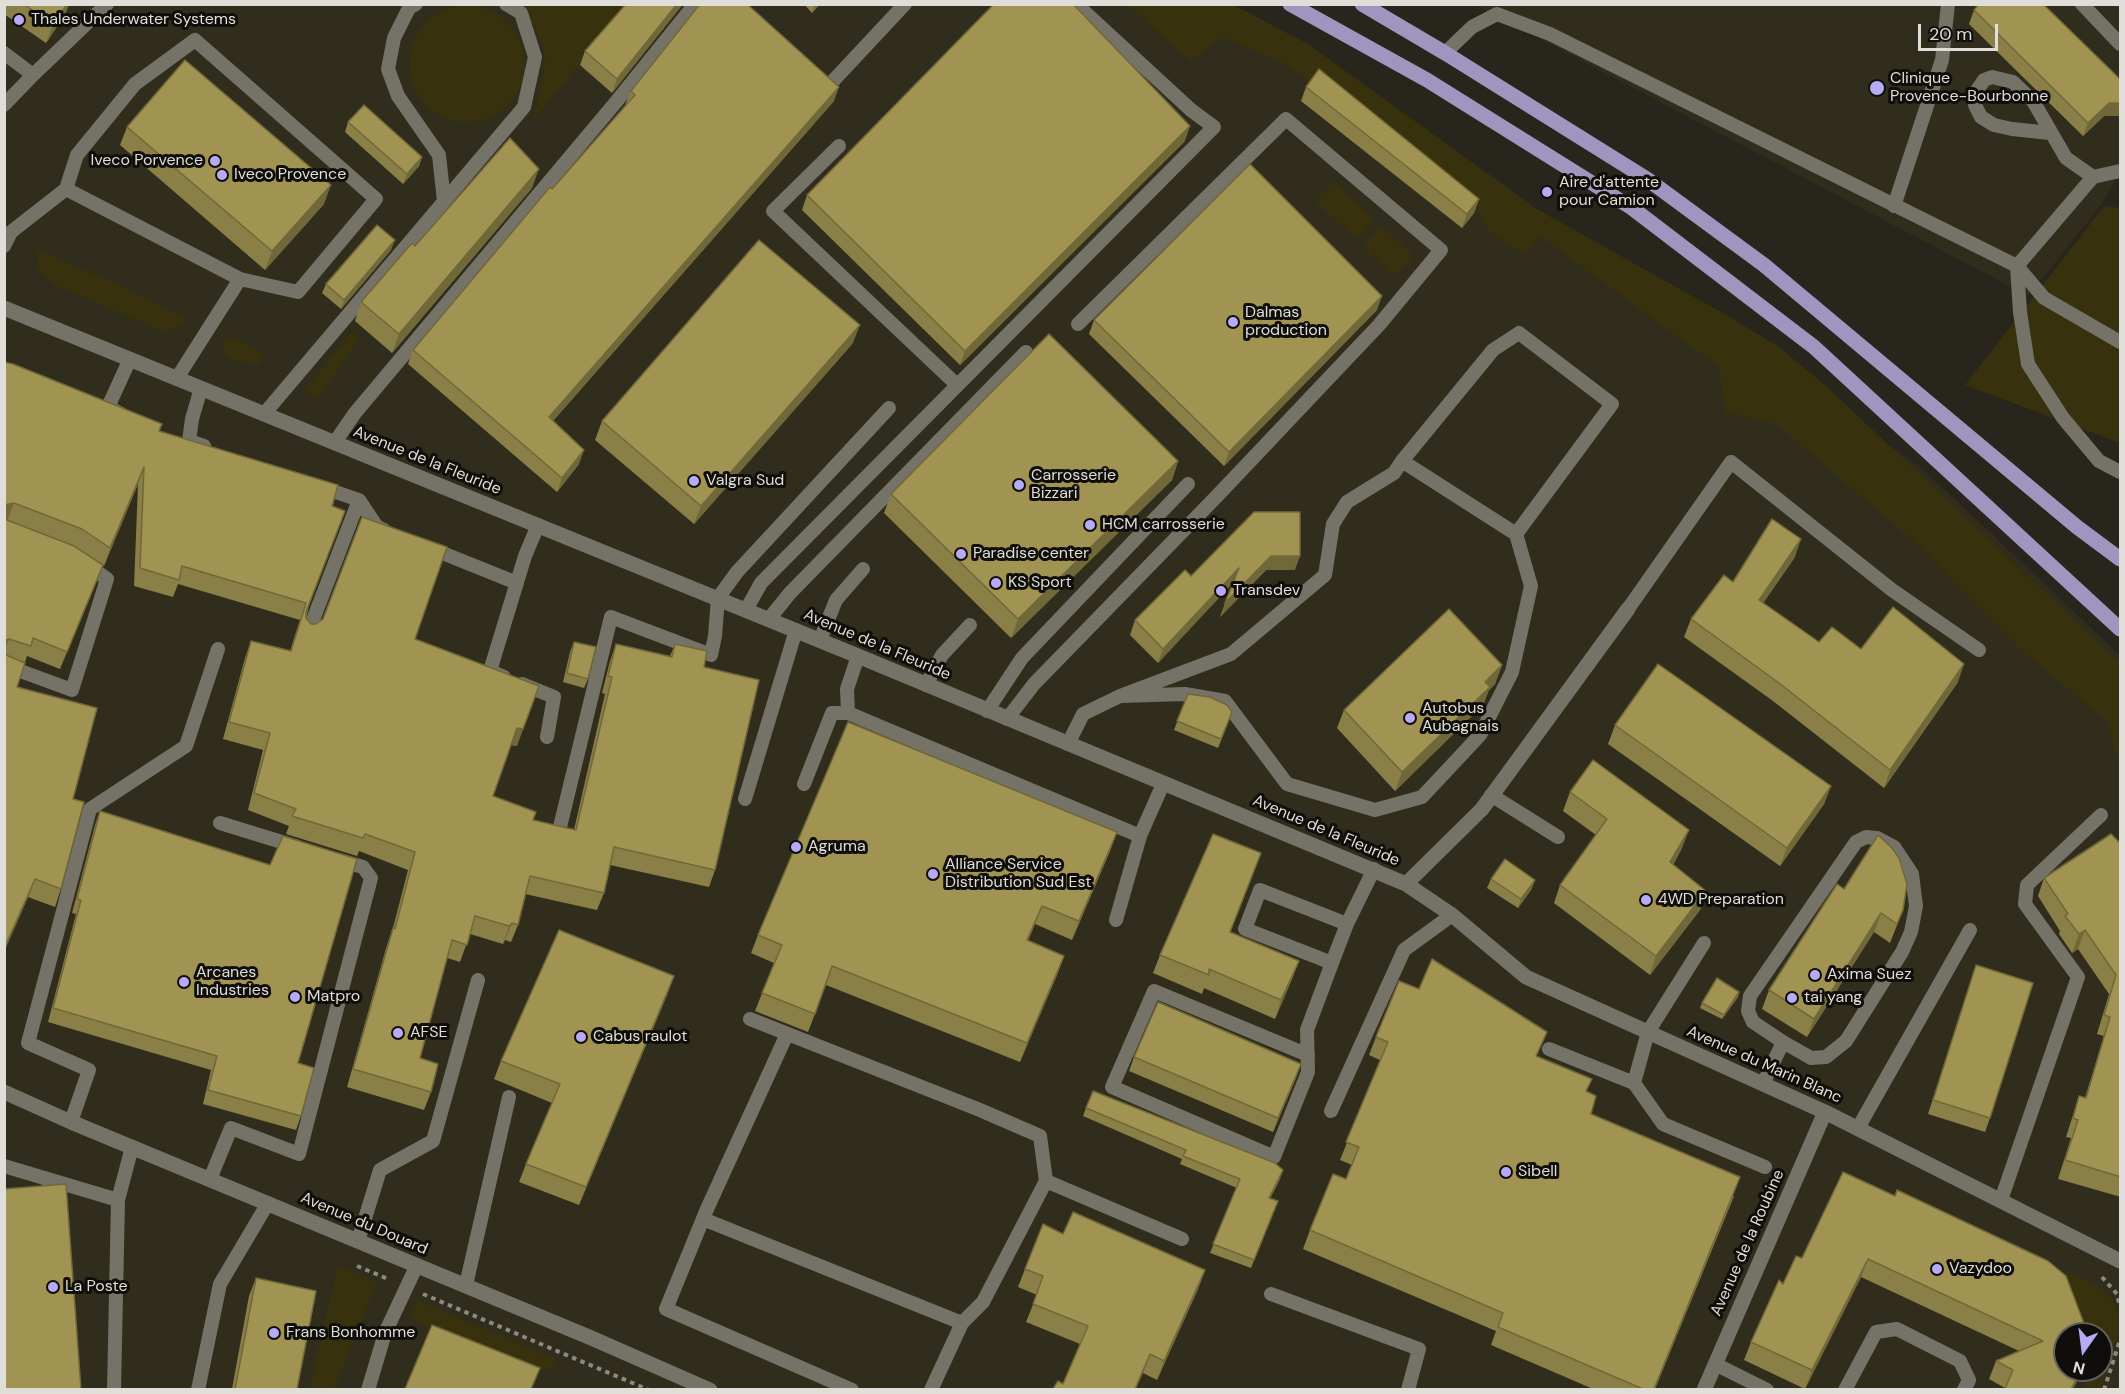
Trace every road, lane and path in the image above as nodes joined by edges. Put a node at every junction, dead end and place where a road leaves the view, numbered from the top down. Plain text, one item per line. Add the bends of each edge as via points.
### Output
1 (107, 4) edge
2 (416, 4) edge
3 (506, 4) edge
4 (695, 4) edge
5 (906, 4) edge
6 (1076, 4) edge
7 (1290, 4) edge
8 (1362, 4) edge
9 (1948, 4) edge
10 (2082, 4) edge
11 (2121, 44) edge
12 (4, 53) edge
13 (1445, 53) junction
14 (33, 75) junction
15 (833, 81) edge
16 (4, 105) edge
17 (2050, 133) junction
18 (839, 146) dead end
19 (2121, 171) edge
20 (2093, 177) junction
21 (66, 189) junction
22 (444, 201) junction
23 (1894, 206) junction
24 (4, 246) edge
25 (2017, 266) junction
26 (240, 279) junction
27 (4, 308) edge
28 (1078, 324) dead end
29 (2121, 342) edge
30 (1026, 352) dead end
31 (130, 359) junction
32 (177, 378) junction
33 (957, 385) junction
34 (201, 388) junction
35 (889, 408) dead end
36 (264, 414) junction
37 (137, 423) edge
38 (335, 442) junction
39 (212, 449) edge
40 (1402, 461) junction
41 (2121, 472) edge
42 (302, 480) edge
43 (1188, 484) dead end
44 (358, 500) junction
45 (538, 525) junction
46 (1516, 534) junction
47 (398, 536) edge
48 (420, 544) edge
49 (72, 555) edge
50 (2121, 559) edge
51 (863, 569) dead end
52 (517, 583) junction
53 (718, 598) junction
54 (1628, 609) joint
55 (746, 610) junction
56 (769, 619) junction
57 (970, 625) dead end
58 (2121, 628) edge
59 (795, 630) junction
60 (308, 633) edge
61 (820, 640) junction
62 (218, 649) dead end
63 (1979, 650) dead end
64 (858, 656) junction
65 (4, 665) edge
66 (926, 685) junction
67 (1120, 696) junction
68 (987, 711) junction
69 (848, 713) junction
70 (1008, 719) junction
71 (547, 737) dead end
72 (1068, 744) junction
73 (804, 784) dead end
74 (1163, 784) junction
75 (1491, 795) junction
76 (745, 799) dead end
77 (2101, 815) dead end
78 (220, 822) dead end
79 (558, 835) edge
80 (1140, 836) junction
81 (1558, 837) dead end
82 (308, 850) edge
83 (330, 857) edge
84 (1374, 869) junction
85 (1406, 884) junction
86 (1452, 915) junction
87 (1116, 920) dead end
88 (1347, 924) junction
89 (1970, 930) dead end
90 (1704, 943) dead end
91 (1332, 963) junction
92 (478, 980) dead end
93 (750, 1019) dead end
94 (1648, 1032) junction
95 (787, 1034) junction
96 (1783, 1042) junction
97 (1549, 1049) dead end
98 (1308, 1055) junction
99 (1634, 1083) junction
100 (1763, 1084) junction
101 (4, 1092) edge
102 (509, 1096) dead end
103 (1331, 1110) dead end
104 (1825, 1112) junction
105 (71, 1122) junction
106 (1858, 1128) junction
107 (132, 1147) junction
108 (4, 1166) edge
109 (1765, 1167) dead end
110 (210, 1179) junction
111 (1046, 1181) junction
112 (118, 1200) junction
113 (2001, 1200) junction
114 (268, 1203) junction
115 (703, 1219) junction
116 (1182, 1239) dead end
117 (358, 1241) junction
118 (2121, 1261) edge
119 (417, 1265) junction
120 (2099, 1273) dead end
121 (466, 1285) junction
122 (1271, 1294) dead end
123 (2121, 1307) edge
124 (962, 1323) junction
125 (2121, 1340) edge
126 (1715, 1364) junction
127 (1759, 1388) edge
128 (114, 1389) edge
129 (198, 1389) edge
130 (368, 1389) edge
131 (710, 1389) edge
132 (852, 1389) edge
133 (931, 1389) edge
134 (1408, 1389) edge
135 (1704, 1389) edge
136 (1845, 1389) edge
137 (1964, 1389) edge
138 (2104, 1389) edge

1 - 14 lane
2 - 22 lane via 409,8 394,38 388,69 398,96 439,155
3 - 22 lane via 521,13 535,57 524,107
4 - 38 lane
5 - 15 lane
6 - 33 lane via 1214,127
7 - 58 main road via 1427,80 1632,208 1814,347
8 - 13 main road
9 - 23 lane via 1942,60
10 - 11 lane
12 - 14 lane
13 - 23 lane via 1472,27 1497,14 1550,34
13 - 50 main road via 1647,179 1755,259 2077,527
14 - 16 lane
17 - 17 lane via 2033,101 2013,82 1992,77 1984,80 1976,92 1975,105 1981,117 1994,125
17 - 20 lane via 2066,158
18 - 33 lane via 773,211
19 - 20 lane
20 - 25 lane
21 - 24 lane via 11,232
21 - 26 lane
21 - 26 lane via 77,156 135,84 195,40 376,199 298,292
22 - 36 lane
23 - 25 lane
25 - 29 lane via 2044,298
25 - 41 lane via 2028,364 2063,418 2099,461
26 - 32 lane
27 - 31 street, Avenue de la Fleuride
28 - 70 lane via 1286,119 1441,250 1379,325 1034,684
30 - 56 lane via 790,592
31 - 32 street, Avenue de la Fleuride
31 - 37 lane via 108,407
32 - 34 street, Avenue de la Fleuride
33 - 55 lane via 761,583
34 - 36 street, Avenue de la Fleuride
34 - 39 lane via 189,441
35 - 53 lane
36 - 38 street, Avenue de la Fleuride
38 - 45 street, Avenue de la Fleuride
40 - 46 lane
40 - 46 lane via 1493,350 1519,333 1612,404
40 - 67 lane via 1394,473 1347,502 1333,524 1325,574 1232,654
42 - 44 lane
43 - 68 lane via 1022,658
44 - 47 lane via 377,527
44 - 60 lane
45 - 52 lane
45 - 53 street, Avenue de la Fleuride
46 - 67 lane via 1531,586 1512,672 1480,735 1422,797 1375,810 1287,784 1225,701 1185,694
48 - 52 lane
49 - 65 lane via 107,579 72,690
51 - 61 lane via 836,600
52 - 71 lane via 490,671 554,697
53 - 55 street, Avenue de la Fleuride
53 - 79 lane via 711,655 611,617
54 - 63 lane via 1731,462 1892,590
54 - 75 street, Avenue de la Fleuride
55 - 56 street, Avenue de la Fleuride
56 - 59 street, Avenue de la Fleuride
57 - 66 lane via 942,655
59 - 61 street, Avenue de la Fleuride
59 - 76 lane
61 - 64 street, Avenue de la Fleuride
62 - 105 lane via 186,746 90,809 28,1043 89,1070
64 - 66 street, Avenue de la Fleuride
64 - 69 lane via 847,689
66 - 68 street, Avenue de la Fleuride
67 - 72 lane via 1083,714
68 - 70 street, Avenue de la Fleuride
69 - 73 lane via 832,713
69 - 80 lane
70 - 72 street, Avenue de la Fleuride
72 - 74 street, Avenue de la Fleuride
74 - 80 lane
74 - 84 street, Avenue de la Fleuride
75 - 81 lane
75 - 85 street, Avenue de la Fleuride
77 - 113 lane via 2027,885 2025,904 2078,977
78 - 82 lane
80 - 87 lane
83 - 110 lane via 363,867 371,878 299,1154 231,1128
84 - 85 street, Avenue de la Fleuride
84 - 88 lane
85 - 86 street, Avenue du Marin Blanc
86 - 94 street, Avenue du Marin Blanc via 1526,977
86 - 103 lane via 1404,950
88 - 91 lane
88 - 91 lane via 1260,890 1245,929
89 - 106 lane
90 - 94 lane
91 - 98 lane via 1307,1030
92 - 117 lane via 433,1141 380,1170
93 - 95 lane
94 - 99 lane
94 - 100 street, Avenue du Marin Blanc
95 - 111 lane via 1040,1136
95 - 115 lane
96 - 96 lane via 1811,1058 1826,1057 1846,1041 1902,952 1916,906 1912,874 1894,848 1877,838 1866,837 1856,842 1750,996 1748,1011 1753,1022
96 - 100 lane
97 - 99 lane
98 - 98 lane via 1308,1072 1274,1157 1112,1087 1154,991
99 - 109 lane via 1663,1124
100 - 104 street, Avenue du Marin Blanc
101 - 105 street, Avenue du Douard
102 - 121 lane
104 - 106 street, Avenue du Marin Blanc
104 - 126 street, Avenue de la Roubine
105 - 107 street, Avenue du Douard
106 - 113 street, Avenue du Marin Blanc
107 - 110 street, Avenue du Douard
107 - 112 lane
108 - 112 lane
110 - 114 street, Avenue du Douard
111 - 116 lane
111 - 124 lane via 983,1302
112 - 128 lane
113 - 118 street, Avenue du Marin Blanc
114 - 117 street, Avenue du Douard
114 - 129 lane via 220,1284
115 - 124 lane
115 - 132 lane via 666,1309
117 - 119 street, Avenue du Douard
119 - 121 street, Avenue du Douard
119 - 130 lane via 385,1333
120 - 123 path via 2117,1294
121 - 131 street, Avenue du Douard
122 - 134 lane via 1419,1349
124 - 133 lane
125 - 138 path
126 - 127 lane
126 - 135 street, Avenue de la Roubine
136 - 137 lane via 1876,1332 1897,1329 1960,1361 1969,1380

